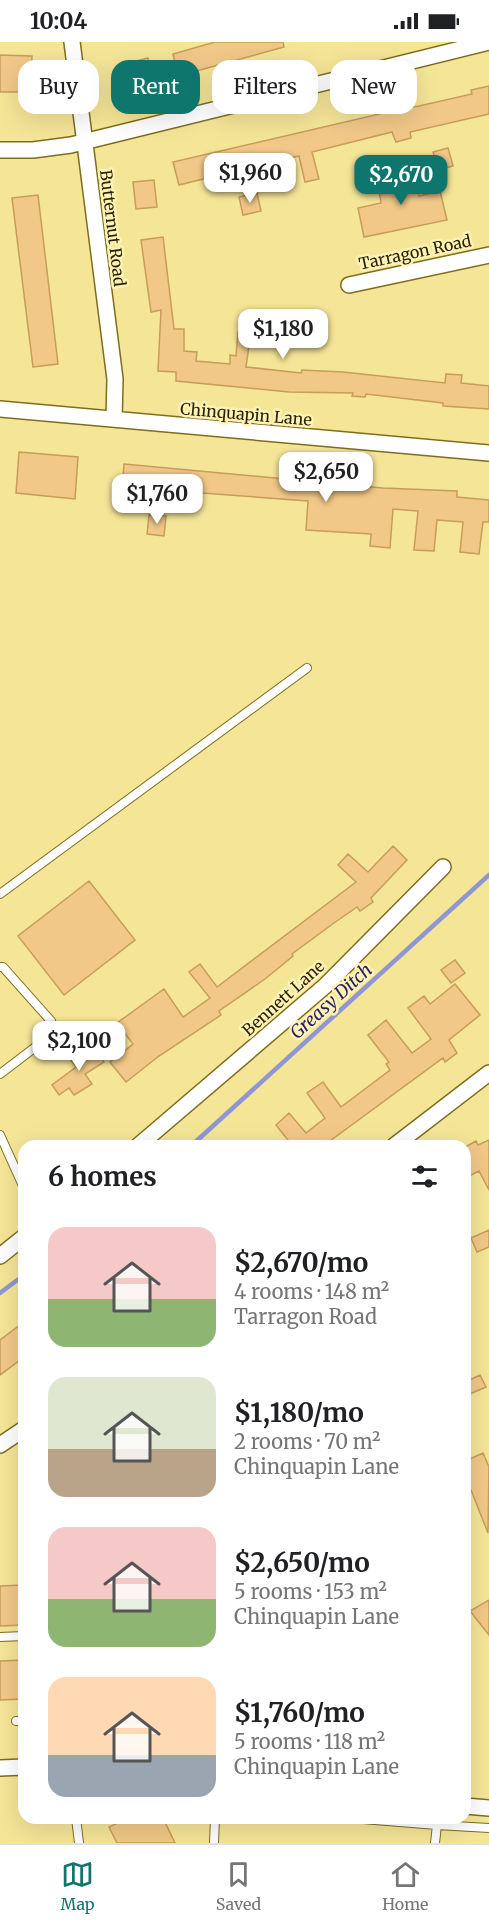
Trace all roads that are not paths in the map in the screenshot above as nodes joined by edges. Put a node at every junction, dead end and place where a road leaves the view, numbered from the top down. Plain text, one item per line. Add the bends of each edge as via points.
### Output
1 (72, 42) edge
2 (489, 42) edge
3 (84, 142) junction
4 (0, 150) edge
5 (489, 255) edge
6 (349, 285) dead end
7 (0, 409) edge
8 (0, 414) edge
9 (114, 418) junction
10 (489, 453) edge
11 (307, 668) dead end
12 (443, 867) dead end
13 (0, 894) edge
14 (0, 967) edge
15 (489, 1073) edge
16 (0, 1074) edge
17 (0, 1137) edge
18 (145, 1140) edge
19 (402, 1140) edge
20 (18, 1175) edge
21 (18, 1242) edge
22 (0, 1256) edge
23 (18, 1433) edge
24 (0, 1445) edge
25 (18, 1636) edge
26 (0, 1637) edge
27 (18, 1767) edge
28 (0, 1768) edge
29 (471, 1806) edge
30 (489, 1808) edge
31 (77, 1824) edge
32 (215, 1824) edge
33 (425, 1824) edge
34 (437, 1825) junction
35 (489, 1828) edge
36 (80, 1843) edge
37 (214, 1843) edge
38 (435, 1843) edge

1 - 3 street, Butternut Road
2 - 3 street
3 - 4 street via 33,150
3 - 9 street, Butternut Road via 115,380
5 - 6 street, Tarragon Road
7 - 8 lane
7 - 9 street, Chinquapin Lane
9 - 10 street, Chinquapin Lane
11 - 13 lane
12 - 18 street, Bennett Lane via 325,986
14 - 16 lane via 54,1029
15 - 19 street
17 - 20 lane
21 - 22 street
23 - 24 street
25 - 26 lane
27 - 28 street
29 - 30 street
31 - 36 lane
32 - 37 lane
33 - 34 lane
34 - 35 lane
34 - 38 lane

